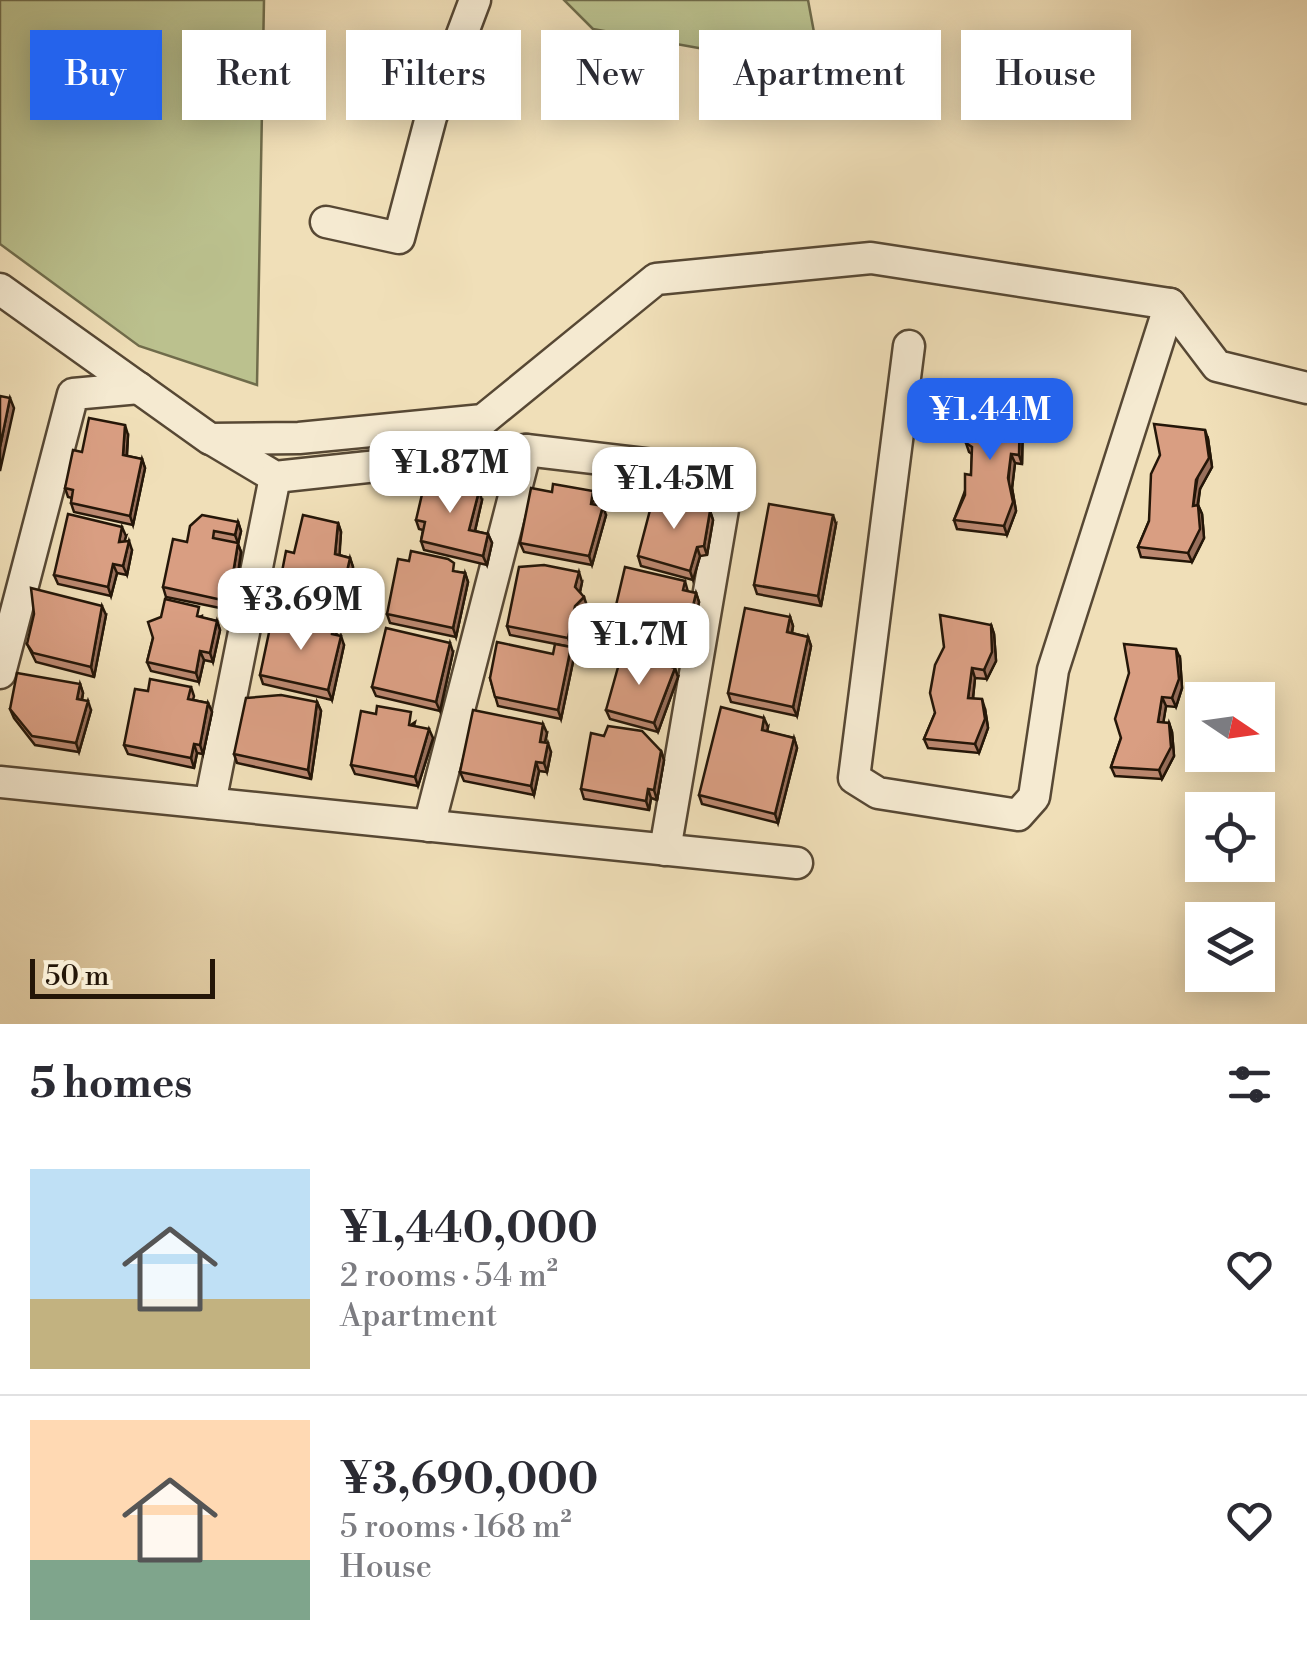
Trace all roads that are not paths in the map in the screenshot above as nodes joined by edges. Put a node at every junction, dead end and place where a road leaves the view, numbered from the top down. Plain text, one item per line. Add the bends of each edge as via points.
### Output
1 (475, 0) edge
2 (326, 222) dead end
3 (0, 289) edge
4 (1170, 304) junction
5 (910, 346) dead end
6 (139, 388) junction
7 (1307, 388) edge
8 (210, 439) junction
9 (526, 450) junction
10 (275, 477) junction
11 (0, 673) edge
12 (0, 782) edge
13 (210, 804) junction
14 (429, 826) junction
15 (665, 850) junction
16 (797, 863) dead end

1 - 2 street via 432,117 399,238
3 - 6 street
4 - 5 street via 1053,670 1034,796 1018,816 878,794 854,778
4 - 7 street via 1216,366
4 - 8 street via 871,258 656,279 483,420 299,438
6 - 8 street
6 - 11 street via 73,394
8 - 10 street
9 - 10 street
9 - 14 street
9 - 15 street via 729,474
10 - 13 street
12 - 13 street
13 - 14 street
14 - 15 street
15 - 16 street

